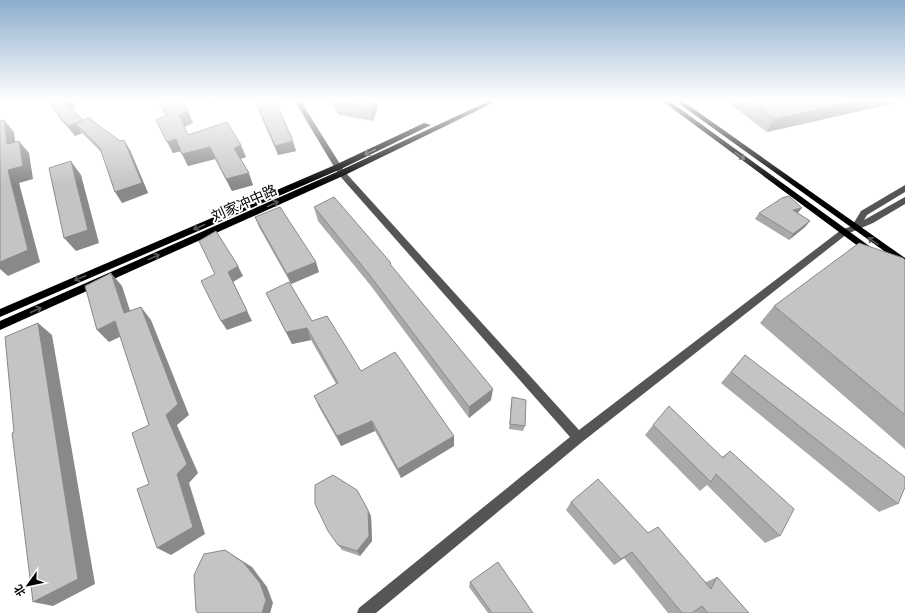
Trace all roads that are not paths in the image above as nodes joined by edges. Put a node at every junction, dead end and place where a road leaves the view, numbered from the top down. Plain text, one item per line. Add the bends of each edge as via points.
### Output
1 (315, 129) edge
2 (423, 129) edge
3 (432, 129) edge
4 (705, 129) edge
5 (715, 129) edge
6 (340, 170) junction
7 (905, 188) edge
8 (905, 200) edge
9 (850, 230) junction
10 (874, 254) edge
11 (905, 263) edge
12 (0, 313) edge
13 (0, 326) edge
14 (578, 438) junction
15 (364, 613) edge

1 - 6 street
2 -> 6 main road, 刘家冲中路
3 - 6 main road, 刘家冲中路
4 -> 9 main road
5 - 9 main road
6 -> 12 main road, 刘家冲中路
13 -> 6 main road, 刘家冲中路
6 - 14 street
7 - 9 street via 864,213
8 - 9 street
9 - 10 main road
11 -> 9 main road
9 - 14 street
14 - 15 street

